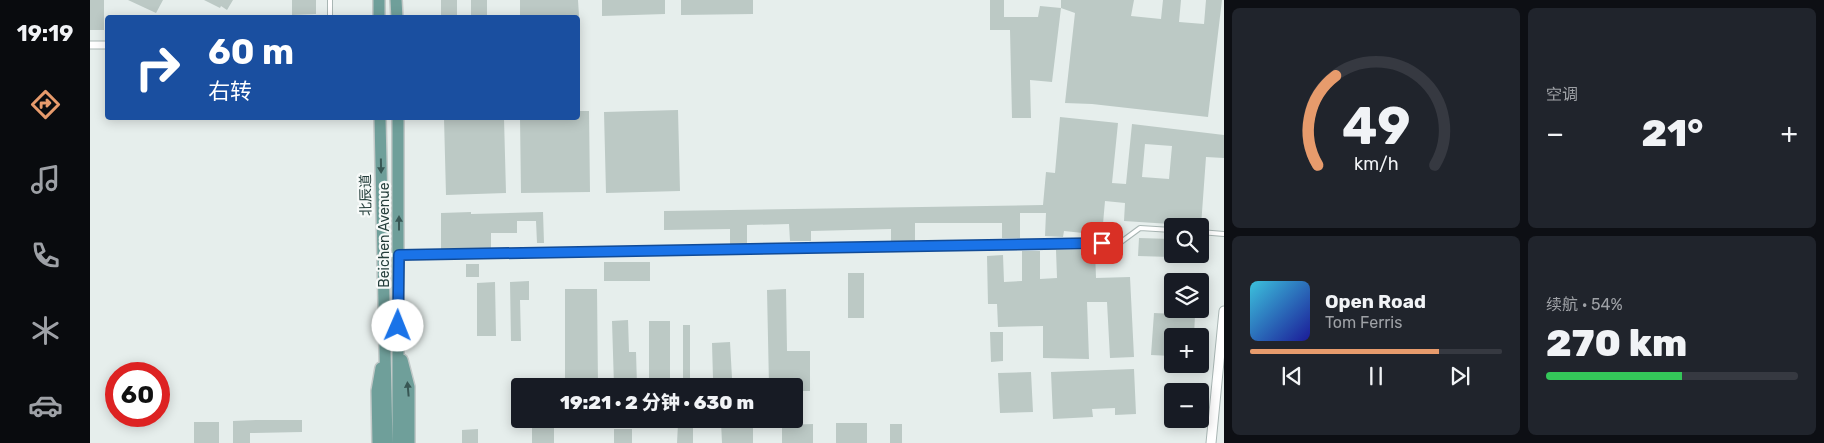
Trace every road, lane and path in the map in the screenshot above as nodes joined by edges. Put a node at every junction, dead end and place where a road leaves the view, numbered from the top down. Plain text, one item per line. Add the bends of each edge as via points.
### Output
1 (330, 0) edge
2 (378, 0) edge
3 (396, 0) edge
4 (330, 15) edge
5 (379, 15) edge
6 (397, 15) edge
7 (90, 41) edge
8 (105, 41) edge
9 (90, 45) edge
10 (105, 45) edge
11 (380, 120) edge
12 (398, 120) edge
13 (1164, 230) edge
14 (1209, 233) edge
15 (1224, 234) edge
16 (382, 255) junction
17 (399, 255) junction
18 (1224, 312) edge
19 (384, 344) junction
20 (398, 344) junction
21 (378, 443) edge
22 (387, 443) edge
23 (398, 443) edge
24 (409, 443) edge
25 (1211, 443) edge

1 - 4 lane
2 - 5 main road
3 - 6 main road
7 - 8 street
9 - 10 street
11 -> 16 main road, 北辰道
17 -> 12 main road, Beichen Avenue
13 - 17 lane via 1140,228 1121,242
14 - 15 lane
16 - 17 lane
16 - 19 main road, 北辰道
17 - 20 main road, Beichen Avenue
18 - 25 street
19 - 21 main road via 377,391
19 - 22 main road, 北辰道
20 - 23 main road, Beichen Avenue
24 -> 20 main road via 409,387

